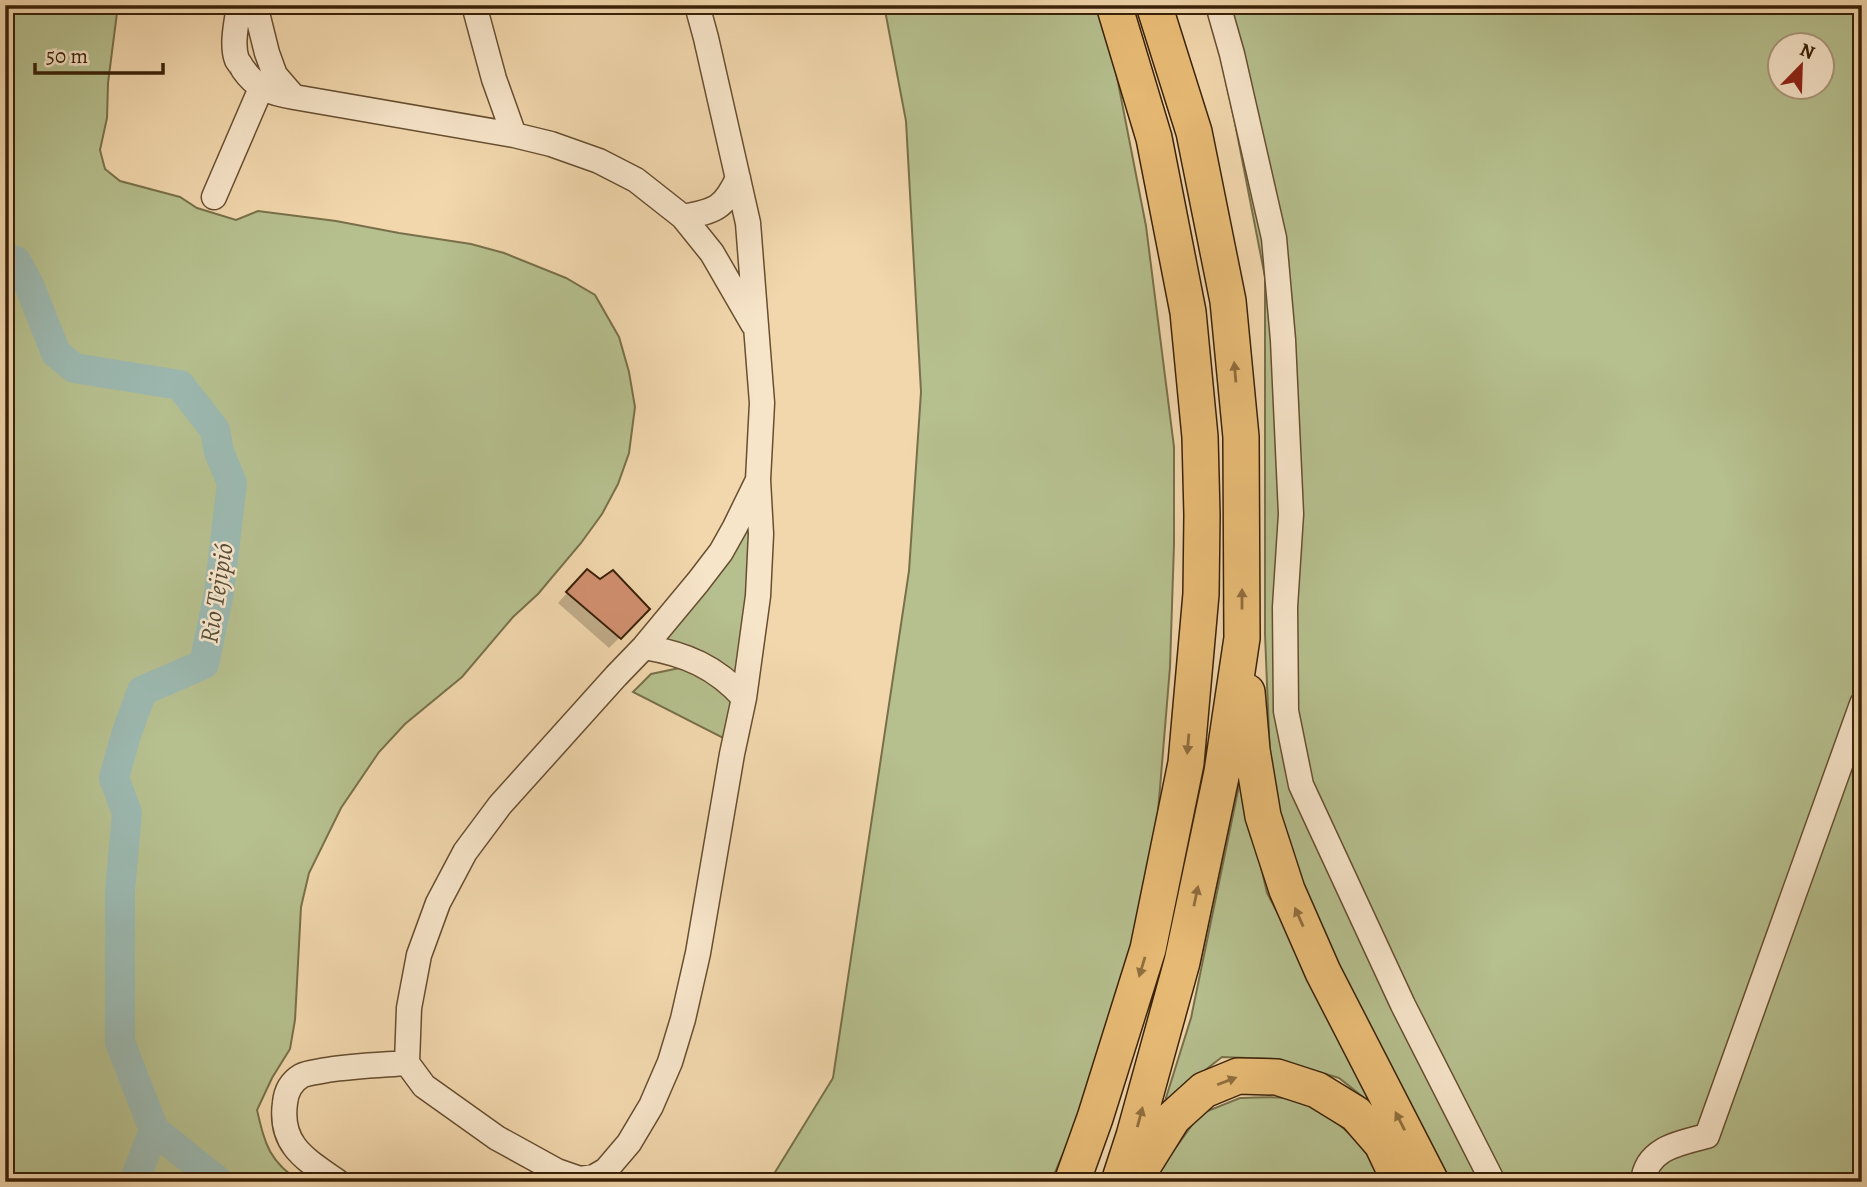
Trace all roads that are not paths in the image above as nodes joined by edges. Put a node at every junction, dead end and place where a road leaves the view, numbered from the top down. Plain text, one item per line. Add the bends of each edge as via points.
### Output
1 (239, 5) edge
2 (256, 5) edge
3 (474, 5) edge
4 (697, 5) edge
5 (1114, 5) edge
6 (1154, 5) edge
7 (1218, 5) edge
8 (261, 88) junction
9 (294, 97) junction
10 (514, 135) junction
11 (738, 178) junction
12 (214, 197) dead end
13 (683, 217) junction
14 (757, 332) junction
15 (758, 480) junction
16 (1242, 638) junction
17 (644, 647) junction
18 (744, 698) junction
19 (1862, 704) edge
20 (407, 1063) junction
21 (338, 1182) edge
22 (1072, 1182) edge
23 (1119, 1182) edge
24 (1133, 1182) edge
25 (1399, 1182) edge
26 (1431, 1182) edge
27 (1493, 1182) edge
28 (1643, 1182) edge

1 - 8 lane via 237,60
2 - 9 lane via 275,75
3 - 10 lane
4 - 11 lane
5 -> 22 highway via 1128,52 1169,298 1169,358 1182,443 1194,676 1186,763 1148,949
16 -> 6 highway via 1241,437 1228,301 1194,132
7 - 27 lane via 1275,238 1291,514 1285,607 1286,711 1298,775 1403,1005
8 - 9 lane
8 - 12 lane
9 - 10 lane
10 - 13 lane via 599,161 636,180
11 - 13 lane via 718,207
11 - 14 lane via 748,223
13 - 14 lane via 712,253
14 - 15 lane via 762,403
15 - 17 lane via 721,552
15 - 18 lane via 758,596
23 -> 16 highway via 1182,962 1222,772
26 -> 16 highway via 1323,972 1287,890 1263,816
17 - 18 lane via 690,658 719,674
17 - 20 lane via 500,805 465,852 438,903 419,956 409,1008
18 - 20 lane via 683,1019 651,1106 607,1170 580,1179 557,1171 453,1108 424,1086
19 - 28 lane via 1707,1136 1664,1148 1650,1160
20 - 21 lane via 309,1073 286,1094 283,1118 291,1144
24 -> 25 highway via 1173,1118 1204,1090 1238,1076 1278,1077 1317,1090 1356,1114 1382,1144

